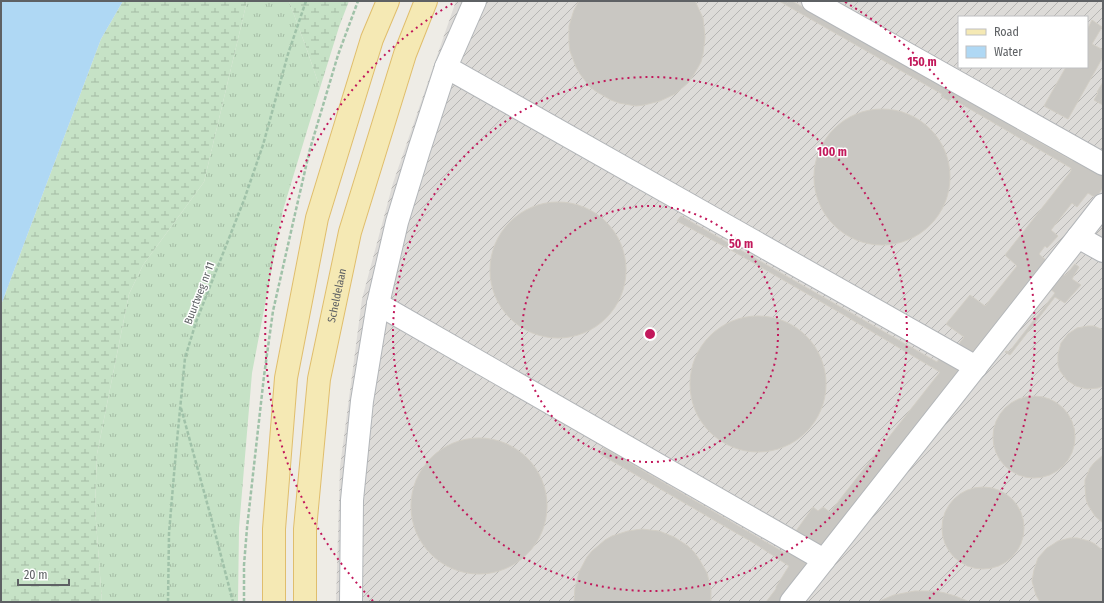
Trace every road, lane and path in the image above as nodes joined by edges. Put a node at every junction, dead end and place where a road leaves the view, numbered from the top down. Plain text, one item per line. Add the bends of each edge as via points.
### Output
1 (306, 1) edge
2 (388, 1) edge
3 (426, 1) edge
4 (475, 1) edge
5 (813, 1) edge
6 (446, 67) junction
7 (1103, 164) edge
8 (1103, 205) edge
9 (1078, 237) junction
10 (1103, 251) edge
11 (378, 304) junction
12 (976, 367) junction
13 (180, 406) junction
14 (824, 560) junction
15 (168, 602) edge
16 (233, 602) edge
17 (274, 602) edge
18 (305, 602) edge
19 (351, 602) edge
20 (791, 602) edge

1 - 13 path, Buurtweg nr 11 via 288,54 263,145 196,322 185,358
2 - 17 main road via 372,39 317,218 286,378 274,529
3 - 18 main road, Scheldelaan via 405,54 350,232 319,379 305,529
4 - 6 lane
5 - 7 lane
6 - 11 lane via 397,222
6 - 12 lane
8 - 9 lane
9 - 10 lane
9 - 12 lane
11 - 14 lane
11 - 19 lane via 362,401 352,500
12 - 14 lane
13 - 15 path, Buurtweg nr 11 via 169,533
13 - 16 path
14 - 20 lane

